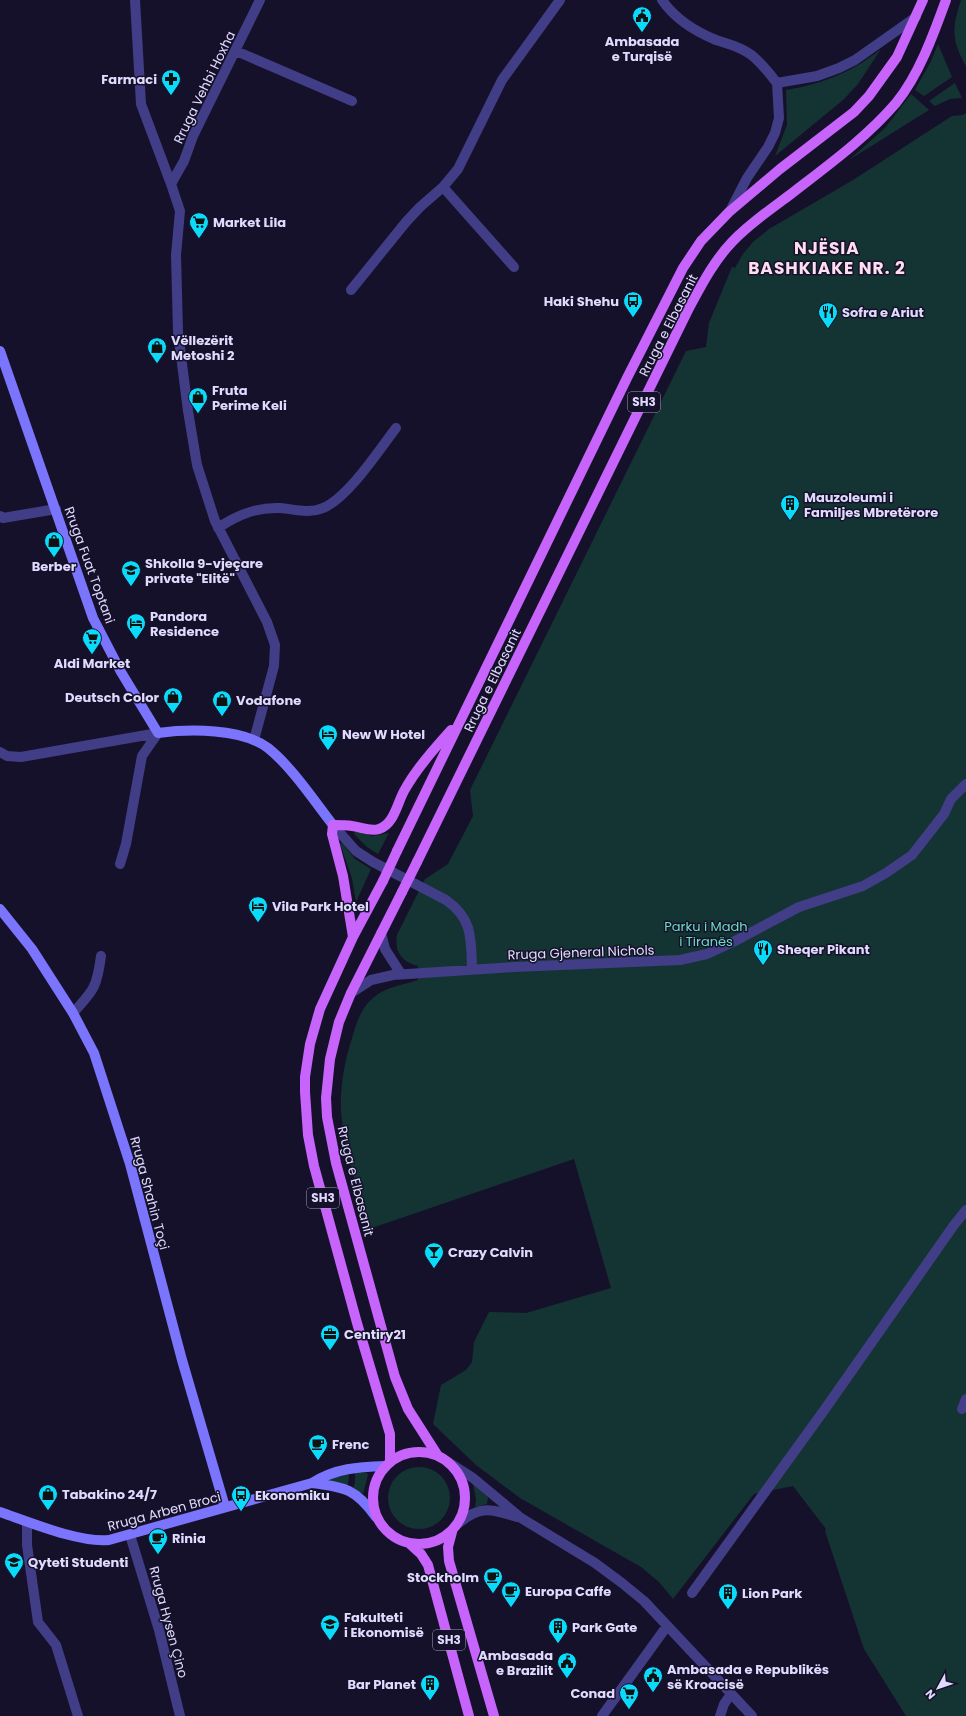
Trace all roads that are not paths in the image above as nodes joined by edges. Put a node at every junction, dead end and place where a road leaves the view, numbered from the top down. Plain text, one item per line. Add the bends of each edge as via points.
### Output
1 (135, 0) edge
2 (260, 0) edge
3 (560, 0) edge
4 (662, 0) edge
5 (946, 0) edge
6 (922, 1) edge
7 (916, 17) junction
8 (236, 51) junction
9 (777, 83) junction
10 (352, 101) dead end
11 (171, 184) junction
12 (443, 187) junction
13 (729, 212) junction
14 (514, 267) dead end
15 (351, 290) dead end
16 (0, 351) edge
17 (396, 428) dead end
18 (56, 509) junction
19 (0, 516) edge
20 (218, 528) junction
21 (459, 723) junction
22 (158, 733) junction
23 (254, 740) junction
24 (0, 752) edge
25 (966, 784) edge
26 (333, 825) junction
27 (120, 864) dead end
28 (0, 909) edge
29 (381, 932) junction
30 (354, 936) junction
31 (101, 956) dead end
32 (472, 969) junction
33 (401, 974) junction
34 (351, 993) junction
35 (73, 1013) junction
36 (966, 1210) edge
37 (438, 1456) junction
38 (448, 1462) junction
39 (388, 1464) junction
40 (312, 1483) junction
41 (225, 1507) junction
42 (0, 1512) edge
43 (376, 1517) junction
44 (521, 1518) junction
45 (27, 1522) junction
46 (459, 1523) junction
47 (452, 1532) junction
48 (130, 1535) junction
49 (410, 1544) junction
50 (692, 1593) dead end
51 (667, 1626) junction
52 (732, 1694) junction
53 (78, 1716) edge
54 (180, 1716) edge
55 (469, 1716) edge
56 (494, 1716) edge
57 (602, 1716) edge
58 (720, 1716) edge
59 (752, 1716) edge

1 - 11 street via 141,104
2 - 8 street, Rruga Vehbi Hoxha
3 - 12 street via 502,80 458,169
4 - 9 street via 669,10 690,27 751,54
5 - 29 main road, Rruga e Elbasanit / SH3, bridge via 915,74 896,102 866,134 748,227 710,270
6 - 7 main road, Rruga e Elbasanit / SH3
7 - 9 street via 855,60 839,68 817,76
7 - 13 main road, Rruga e Elbasanit / SH3 via 882,80 854,112
8 - 10 street
8 - 11 street, Rruga Vehbi Hoxha
9 - 13 street via 779,118 776,133
11 - 20 street via 180,211 176,255 178,332 184,383 197,465 206,499
12 - 14 street
12 - 15 street via 406,222
13 - 21 main road, Rruga e Elbasanit / SH3 via 701,241 667,298
16 - 18 street, Rruga Fuat Toptani
17 - 20 street via 345,491 328,506 308,511 279,508 256,510 230,520
18 - 19 street via 3,518
18 - 22 street, Rruga Fuat Toptani via 93,618 121,672
20 - 23 street via 267,622 275,645 274,666
21 - 26 main road via 431,752 404,791 396,811 384,827 368,830
21 - 30 main road, Rruga e Elbasanit / SH3, bridge
22 - 23 street via 210,732 238,735
22 - 24 street via 21,757 7,756
22 - 27 street via 142,756
23 - 26 street via 267,747 280,759
25 - 32 street, Rruga Gjeneral Nichols via 951,799 944,814 912,855 886,873 863,886 799,907 707,954 680,960
26 - 30 main road via 332,834
26 - 32 street via 356,851 454,905 468,923
28 - 35 street, Rruga Shahin Toçi via 32,949
29 - 33 street via 385,949
29 - 34 main road, Rruga e Elbasanit / SH3
30 - 39 main road, Rruga e Elbasanit / SH3 via 314,1025 305,1077 305,1111 314,1166 390,1434
31 - 35 street via 94,989
32 - 33 street, Rruga Gjeneral Nichols
33 - 34 street, Rruga Gjeneral Nichols via 371,980
34 - 37 main road, Rruga e Elbasanit / SH3 via 339,1022 330,1059 326,1098 331,1136 338,1171 395,1377 408,1409
35 - 41 street, Rruga Shahin Toçi via 94,1053 130,1164 182,1360
36 - 50 street
37 - 38 main road, SH3
37 - 39 main road, SH3 via 429,1452 418,1452 398,1456
38 - 44 street via 473,1478
38 - 46 main road, SH3 via 462,1479 465,1490 466,1501
39 - 40 street, Rruga Arben Broci via 337,1471
39 - 43 main road via 374,1486 373,1502
40 - 41 street, Rruga Arben Broci
40 - 43 street, Rruga Arben Broci via 349,1491 365,1502
41 - 48 street, Rruga Arben Broci
42 - 45 street, Rruga Arben Broci
43 - 49 main road, SH3 via 390,1534
44 - 46 street via 489,1509 468,1515
44 - 51 street via 595,1563 644,1601
45 - 48 street, Rruga Arben Broci via 99,1541
45 - 53 street via 26,1545 38,1622 56,1645
46 - 47 main road, SH3
47 - 49 main road, SH3 via 433,1543
47 - 56 main road, SH3 via 448,1547 449,1561
48 - 54 street, Rruga Hysen Çino via 159,1630
49 - 55 main road, SH3 via 428,1565
51 - 52 street
51 - 57 street
52 - 58 street via 724,1704
52 - 59 street

